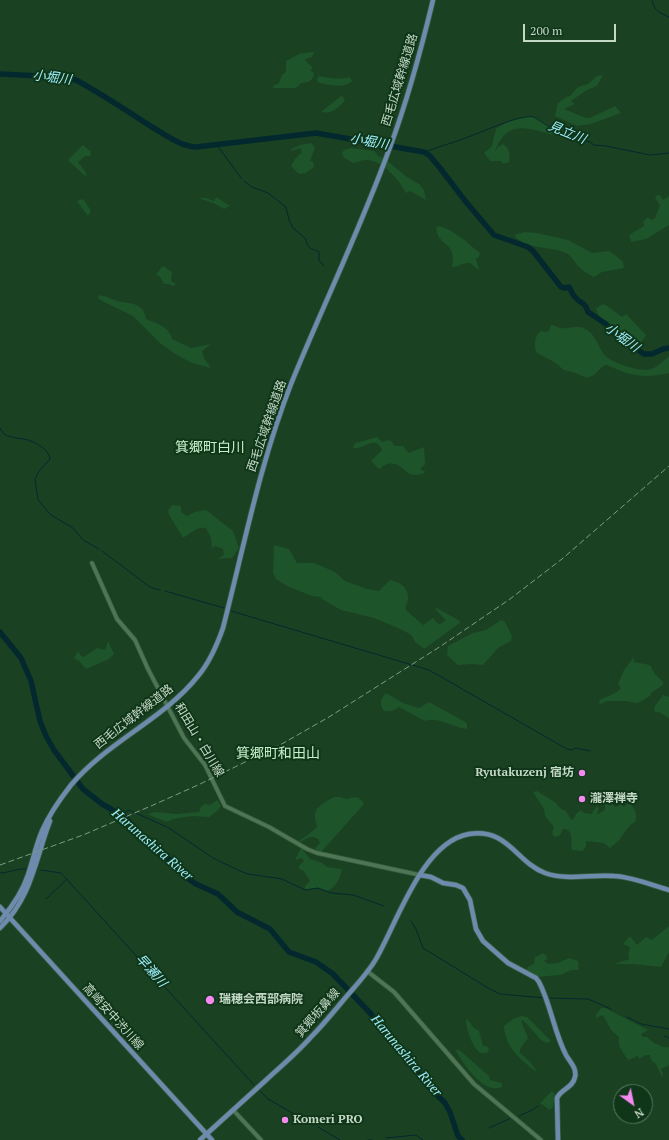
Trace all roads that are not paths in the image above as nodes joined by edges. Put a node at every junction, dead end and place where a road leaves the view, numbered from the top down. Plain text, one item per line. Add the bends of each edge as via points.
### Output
1 (433, 0) edge
2 (92, 564) dead end
3 (167, 705) junction
4 (420, 875) junction
5 (669, 890) edge
6 (0, 907) edge
7 (8, 916) junction
8 (0, 921) edge
9 (0, 928) edge
10 (367, 971) junction
11 (233, 1110) junction
12 (206, 1134) junction
13 (200, 1140) edge
14 (212, 1140) edge
15 (261, 1140) edge
16 (541, 1140) edge
17 (558, 1140) edge

1 - 3 main road, 西毛広域幹線道路 via 407,97 380,174 280,415 259,482 219,639 210,660 198,677
2 - 3 street, 和田山・白川線 via 117,619 135,640
3 - 4 street, 和田山・白川線 via 184,738 210,772 222,801 228,808 317,853
3 - 7 main road, 西毛広域幹線道路 via 87,768 65,793 42,831 28,874
4 - 5 main road, 箕郷板鼻線 via 447,844 461,836 488,834 504,842 534,867 548,874 560,877 619,876
4 - 10 main road, 箕郷板鼻線 via 402,905 379,954
4 - 17 main road via 463,888 470,900 478,932 486,944 508,963 539,982 564,1051 575,1071 571,1086 560,1092 558,1098
6 - 7 main road, 高崎安中渋川線
7 - 8 main road, 西毛広域幹線道路
7 - 9 main road, 西毛広域幹線道路
7 - 12 main road, 高崎安中渋川線
10 - 11 main road, 箕郷板鼻線 via 302,1046
10 - 16 street via 394,992 474,1084
11 - 12 main road, 箕郷板鼻線
11 - 15 street
12 - 13 main road, 箕郷板鼻線
12 - 14 main road, 高崎安中渋川線

